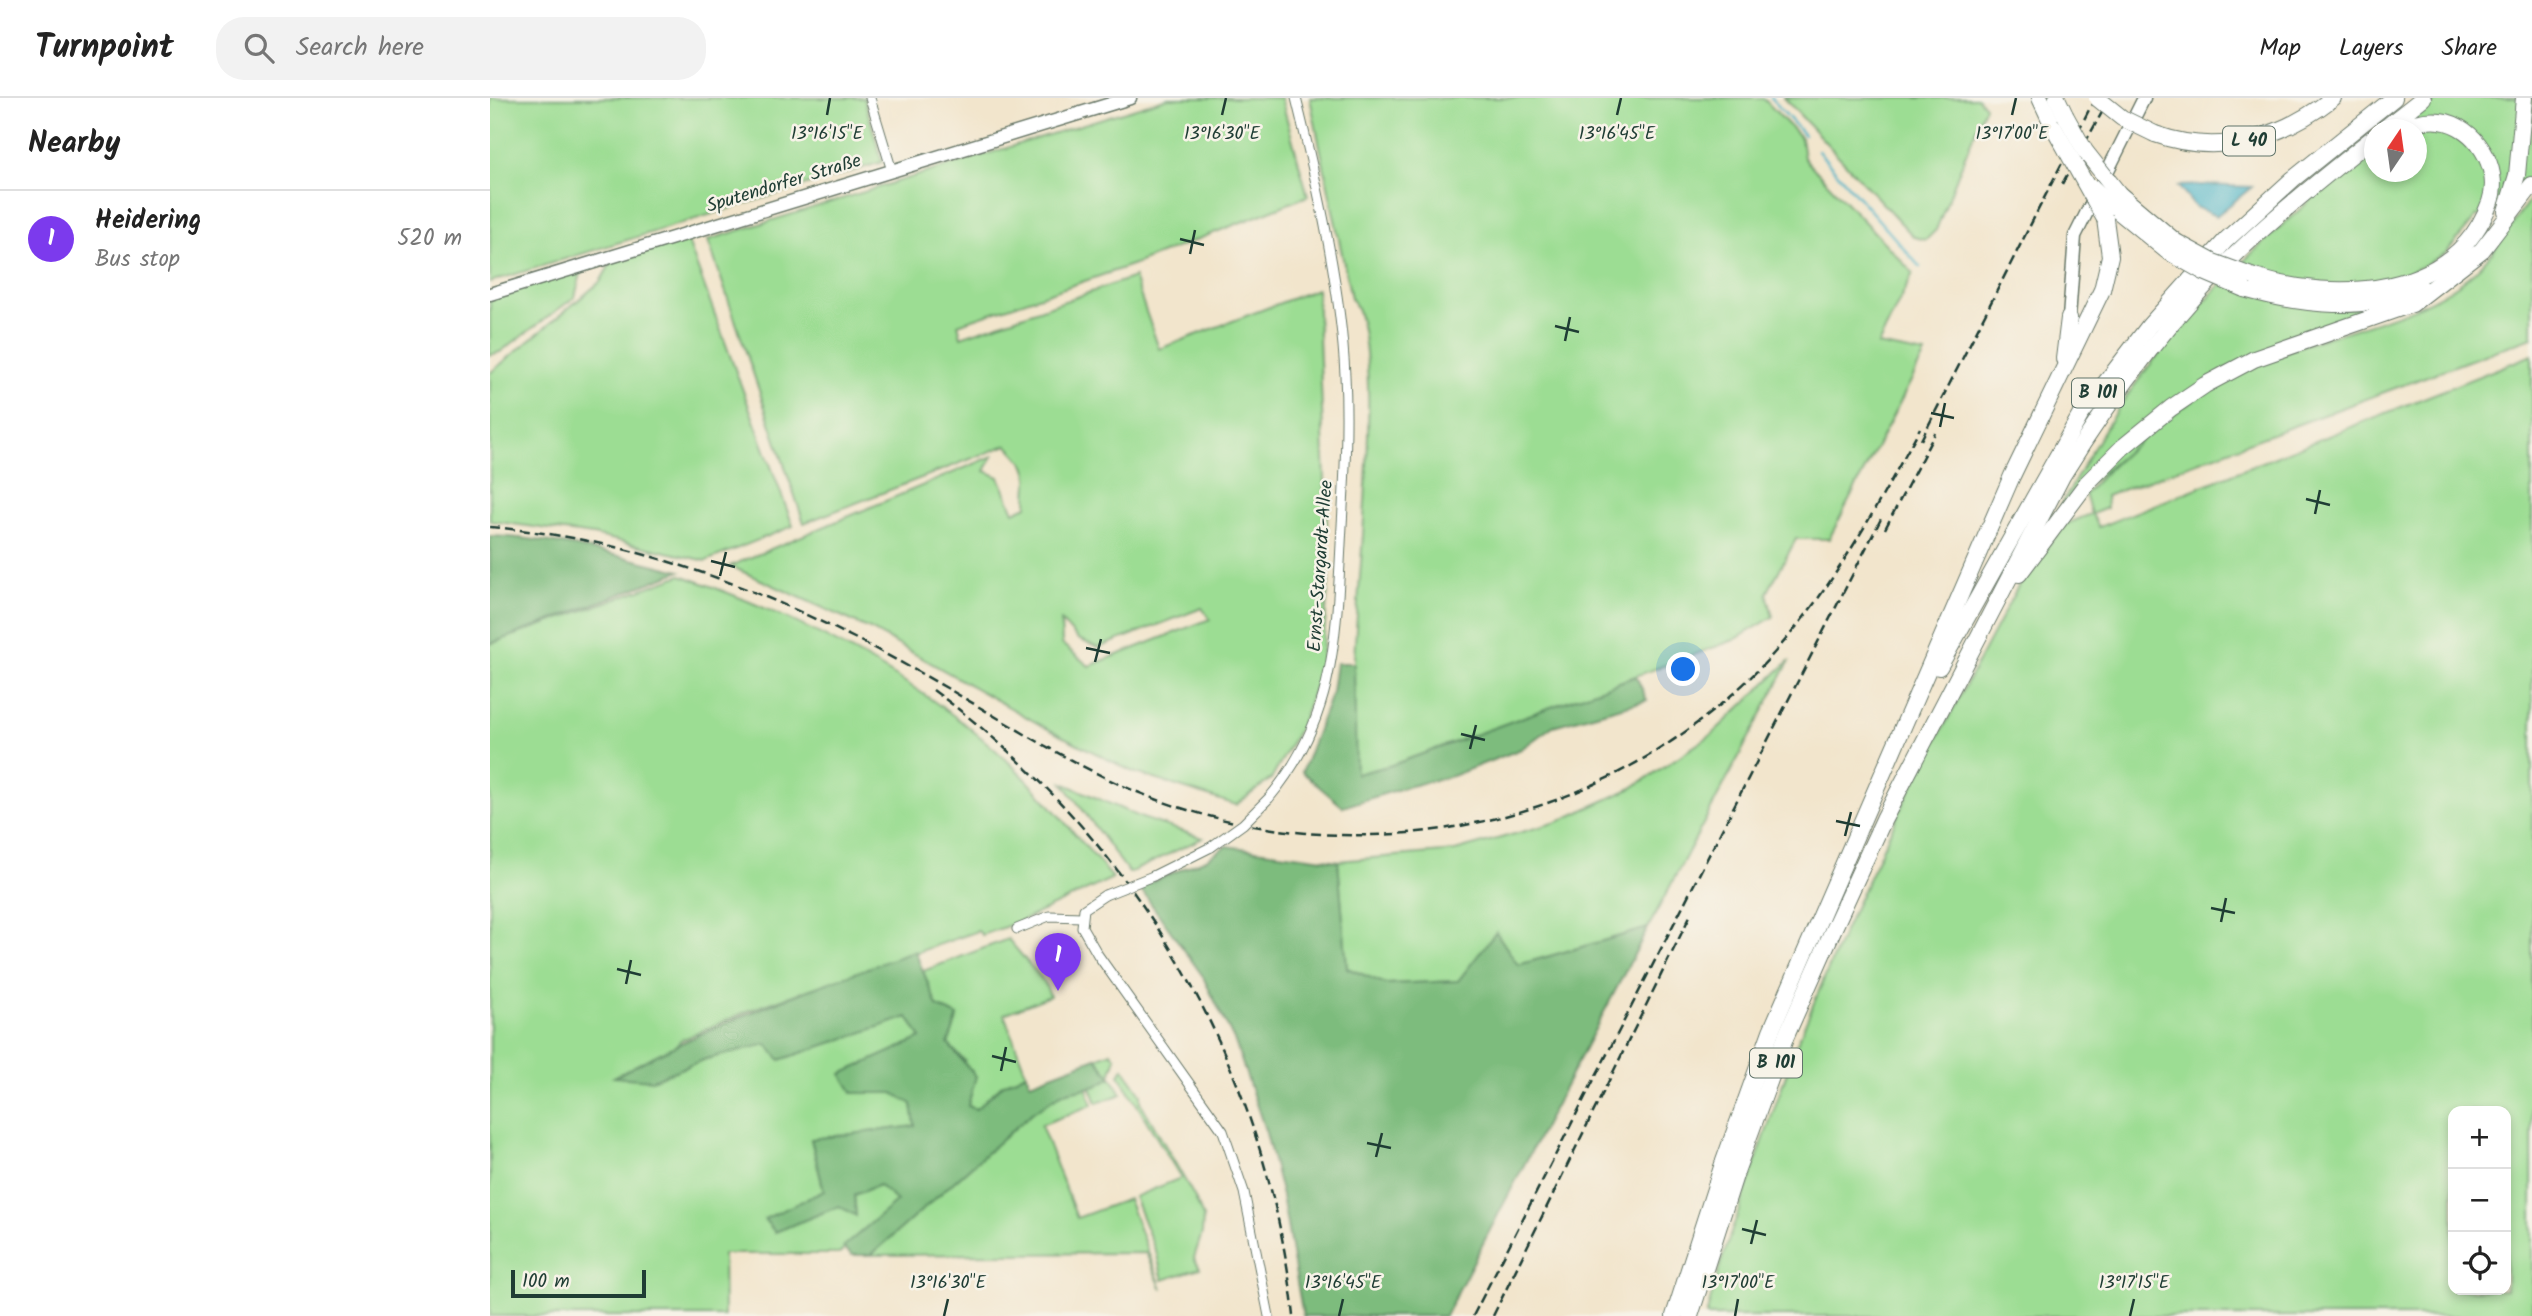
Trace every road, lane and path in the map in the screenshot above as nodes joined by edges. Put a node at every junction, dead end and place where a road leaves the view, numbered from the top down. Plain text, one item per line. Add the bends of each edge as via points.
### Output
1 (870, 98) edge
2 (1130, 98) edge
3 (1296, 98) edge
4 (2040, 98) edge
5 (2057, 98) edge
6 (2097, 98) edge
7 (2144, 98) edge
8 (2333, 98) edge
9 (2394, 98) edge
10 (2423, 98) edge
11 (2524, 98) edge
12 (2396, 119) edge
13 (2059, 121) junction
14 (2427, 121) edge
15 (2364, 145) edge
16 (892, 171) junction
17 (2532, 185) edge
18 (2112, 207) junction
19 (2503, 220) junction
20 (2249, 283) junction
21 (2436, 284) junction
22 (490, 294) edge
23 (2069, 318) joint
24 (2059, 378) junction
25 (1983, 625) junction
26 (1891, 759) junction
27 (1082, 917) junction
28 (1017, 929) dead end
29 (1269, 1316) edge
30 (1674, 1316) edge
31 (1690, 1316) edge

1 - 16 street
2 - 16 main road, Sputendorfer Straße
3 - 27 street, Ernst-Stargardt-Allee, bridge via 1339,318 1345,373 1338,605 1328,684 1306,743 1269,798 1242,824 1211,848 1105,895 1088,905
4 - 13 highway
5 - 13 highway
6 - 8 highway, L 40, bridge via 2122,118 2155,134 2200,144 2249,141 2287,128
7 - 23 main road via 2075,236
9 - 26 highway, B 101 via 2226,240 2173,297 2080,416
10 - 12 highway, B 101
11 - 19 highway via 2517,175
13 - 18 highway, bridge via 2085,151
13 - 18 highway, bridge via 2084,179
14 - 20 highway via 2462,128 2480,145 2489,163 2491,200 2469,237 2426,273 2372,290 2322,291
15 - 25 highway, B 101 via 2239,251 2161,337 2093,425
16 - 22 main road, Sputendorfer Straße
17 - 19 highway
18 - 20 highway, bridge via 2204,272
18 - 24 highway via 2106,278
19 - 21 highway via 2482,250
20 - 21 highway via 2285,300 2346,306 2386,300
21 - 25 highway via 2412,304 2254,359 2171,408 2087,483
23 - 24 highway
24 - 26 highway
25 - 31 highway, B 101 via 1884,819 1786,1036 1737,1168
26 - 30 highway, B 101 via 1771,1031
27 - 28 street via 1049,916
27 - 29 street via 1084,933 1098,956 1223,1131 1244,1192

